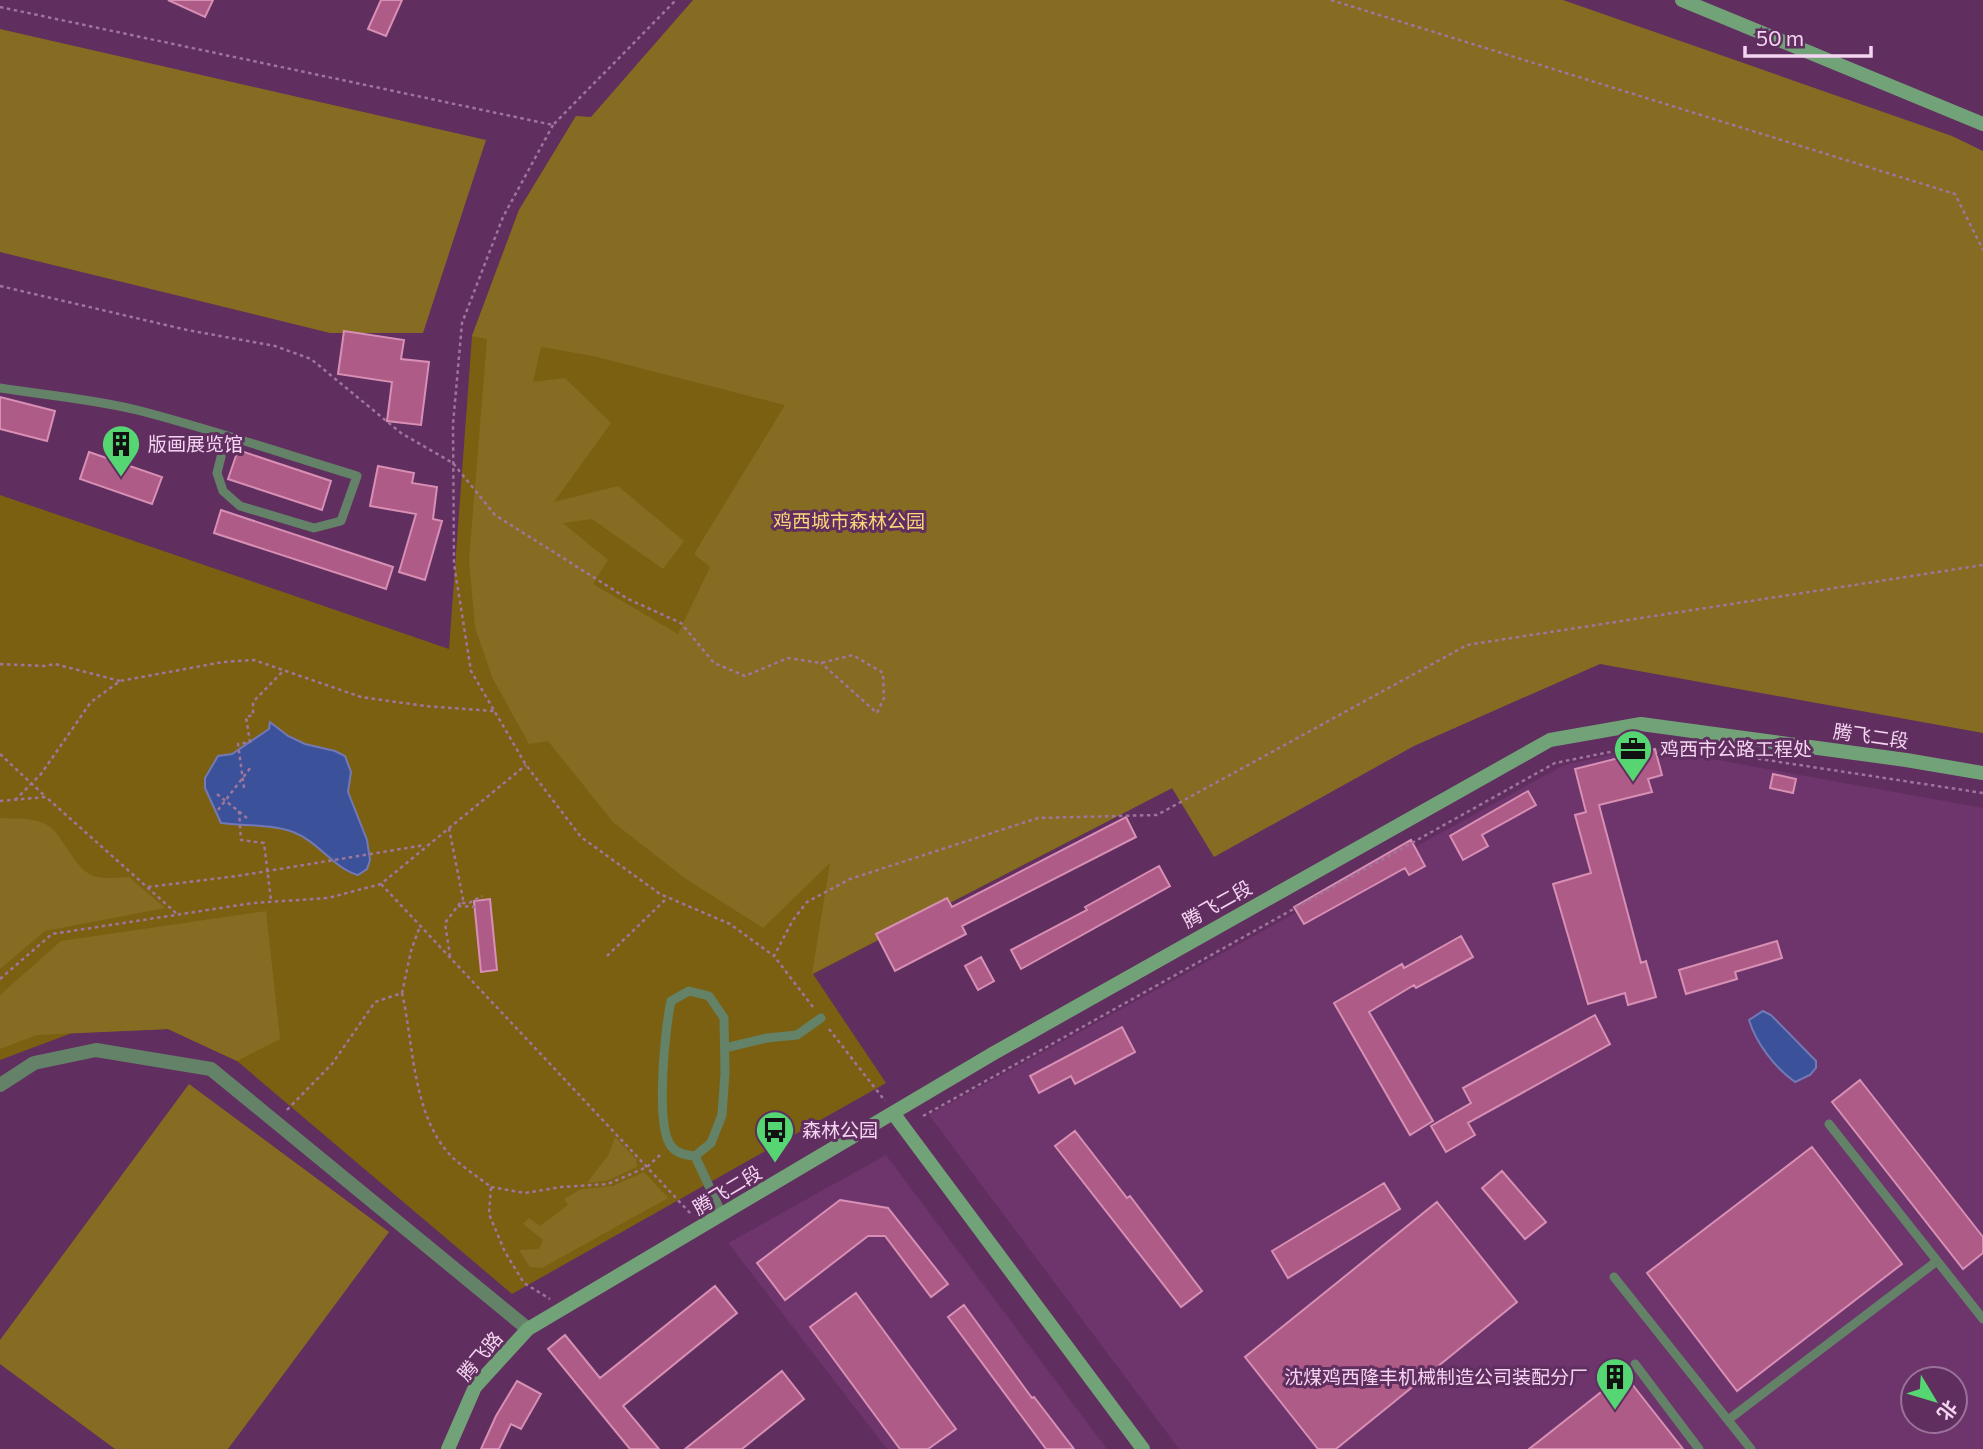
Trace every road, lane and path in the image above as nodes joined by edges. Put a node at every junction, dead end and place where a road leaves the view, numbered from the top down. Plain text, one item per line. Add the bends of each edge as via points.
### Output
1 (676, 0) edge
2 (1331, 0) edge
3 (1682, 0) edge
4 (0, 7) edge
5 (1983, 124) edge
6 (553, 125) junction
7 (1983, 250) edge
8 (0, 286) edge
9 (0, 387) edge
10 (226, 437) junction
11 (453, 463) junction
12 (1983, 565) edge
13 (821, 663) junction
14 (0, 664) edge
15 (284, 670) junction
16 (120, 681) junction
17 (495, 711) junction
18 (0, 754) edge
19 (526, 765) junction
20 (251, 767) dead end
21 (1983, 774) edge
22 (243, 778) junction
23 (32, 783) junction
24 (244, 788) dead end
25 (1983, 793) edge
26 (217, 794) dead end
27 (47, 797) junction
28 (15, 800) junction
29 (0, 801) edge
30 (225, 801) junction
31 (218, 810) dead end
32 (239, 811) junction
33 (247, 818) dead end
34 (449, 828) junction
35 (429, 845) junction
36 (267, 871) junction
37 (381, 884) junction
38 (148, 887) junction
39 (482, 896) dead end
40 (667, 897) junction
41 (271, 902) junction
42 (459, 905) junction
43 (475, 908) dead end
44 (177, 913) junction
45 (420, 926) junction
46 (774, 956) junction
47 (607, 957) dead end
48 (450, 958) junction
49 (0, 979) edge
50 (402, 993) junction
51 (821, 1018) junction
52 (725, 1048) junction
53 (0, 1085) edge
54 (894, 1113) junction
55 (923, 1116) dead end
56 (276, 1122) junction
57 (1829, 1124) dead end
58 (671, 1146) junction
59 (695, 1156) junction
60 (647, 1167) junction
61 (491, 1187) junction
62 (722, 1214) junction
63 (703, 1226) junction
64 (1937, 1261) junction
65 (1614, 1277) dead end
66 (565, 1308) junction
67 (1983, 1319) edge
68 (528, 1329) junction
69 (1635, 1364) dead end
70 (1728, 1420) junction
71 (448, 1449) edge
72 (1143, 1449) edge
73 (1699, 1449) edge
74 (1751, 1449) edge

1 - 6 path
2 - 7 path via 1955,194
3 - 5 street
4 - 6 path
6 - 11 path via 503,217 462,323
8 - 11 path via 275,346 311,359 401,433
9 - 10 lane via 136,410
10 - 10 lane via 357,476 341,521 314,528 240,506 223,491 217,473
11 - 13 path via 495,515 628,599 681,623 714,663 745,676 789,658
11 - 17 path via 454,564 471,671
12 - 46 path via 1467,645 1157,815 1038,818 850,879 807,902
13 - 13 path via 849,688 877,713 884,698 883,673 853,656
14 - 16 path via 55,664
15 - 16 path via 254,660 223,662
15 - 17 path via 361,697
15 - 22 path via 253,702 253,715 246,717 250,742 238,744
16 - 23 path via 91,702
17 - 19 path
18 - 23 path
19 - 34 path
19 - 40 path via 581,837
20 - 22 path
21 - 54 street, 腾飞二段 via 1641,724 1550,740
22 - 24 path
22 - 30 path
23 - 27 path
23 - 28 path
25 - 55 path via 1653,743 1555,763
26 - 30 path
27 - 28 path
27 - 38 path
28 - 29 path
30 - 31 path
30 - 32 path
32 - 33 path
32 - 36 path via 242,840 264,844
34 - 35 path
34 - 42 path via 463,899
35 - 36 path
35 - 37 path
36 - 38 path
36 - 41 path
37 - 41 path via 328,898
37 - 45 path
38 - 44 path
39 - 42 path
40 - 46 path via 730,924
40 - 47 path
41 - 44 path
42 - 43 path
42 - 48 path via 445,923
44 - 49 path via 52,934
45 - 48 path
45 - 50 path
46 - 51 path
48 - 60 path
50 - 56 path via 375,1002 332,1063
50 - 61 path via 415,1082 435,1131 452,1156
51 - 52 lane via 797,1035
51 - 54 path
52 - 58 lane via 724,1018 709,996 688,990 671,1001 665,1030 663,1122
52 - 59 lane via 722,1115 711,1143
53 - 56 street via 34,1063 96,1050 211,1069
54 - 62 street, 腾飞二段
54 - 72 street
56 - 68 street
57 - 64 lane
58 - 59 lane via 682,1155
58 - 60 path
59 - 62 lane
60 - 61 path via 608,1184 525,1193
60 - 63 path
61 - 66 path via 489,1214 505,1252 524,1283
62 - 63 street, 腾飞二段
63 - 66 street, 腾飞二段
64 - 67 lane
64 - 70 lane
65 - 70 lane
66 - 68 street, 腾飞二段
68 - 71 street, 腾飞路 via 475,1387
69 - 73 lane
70 - 74 lane

